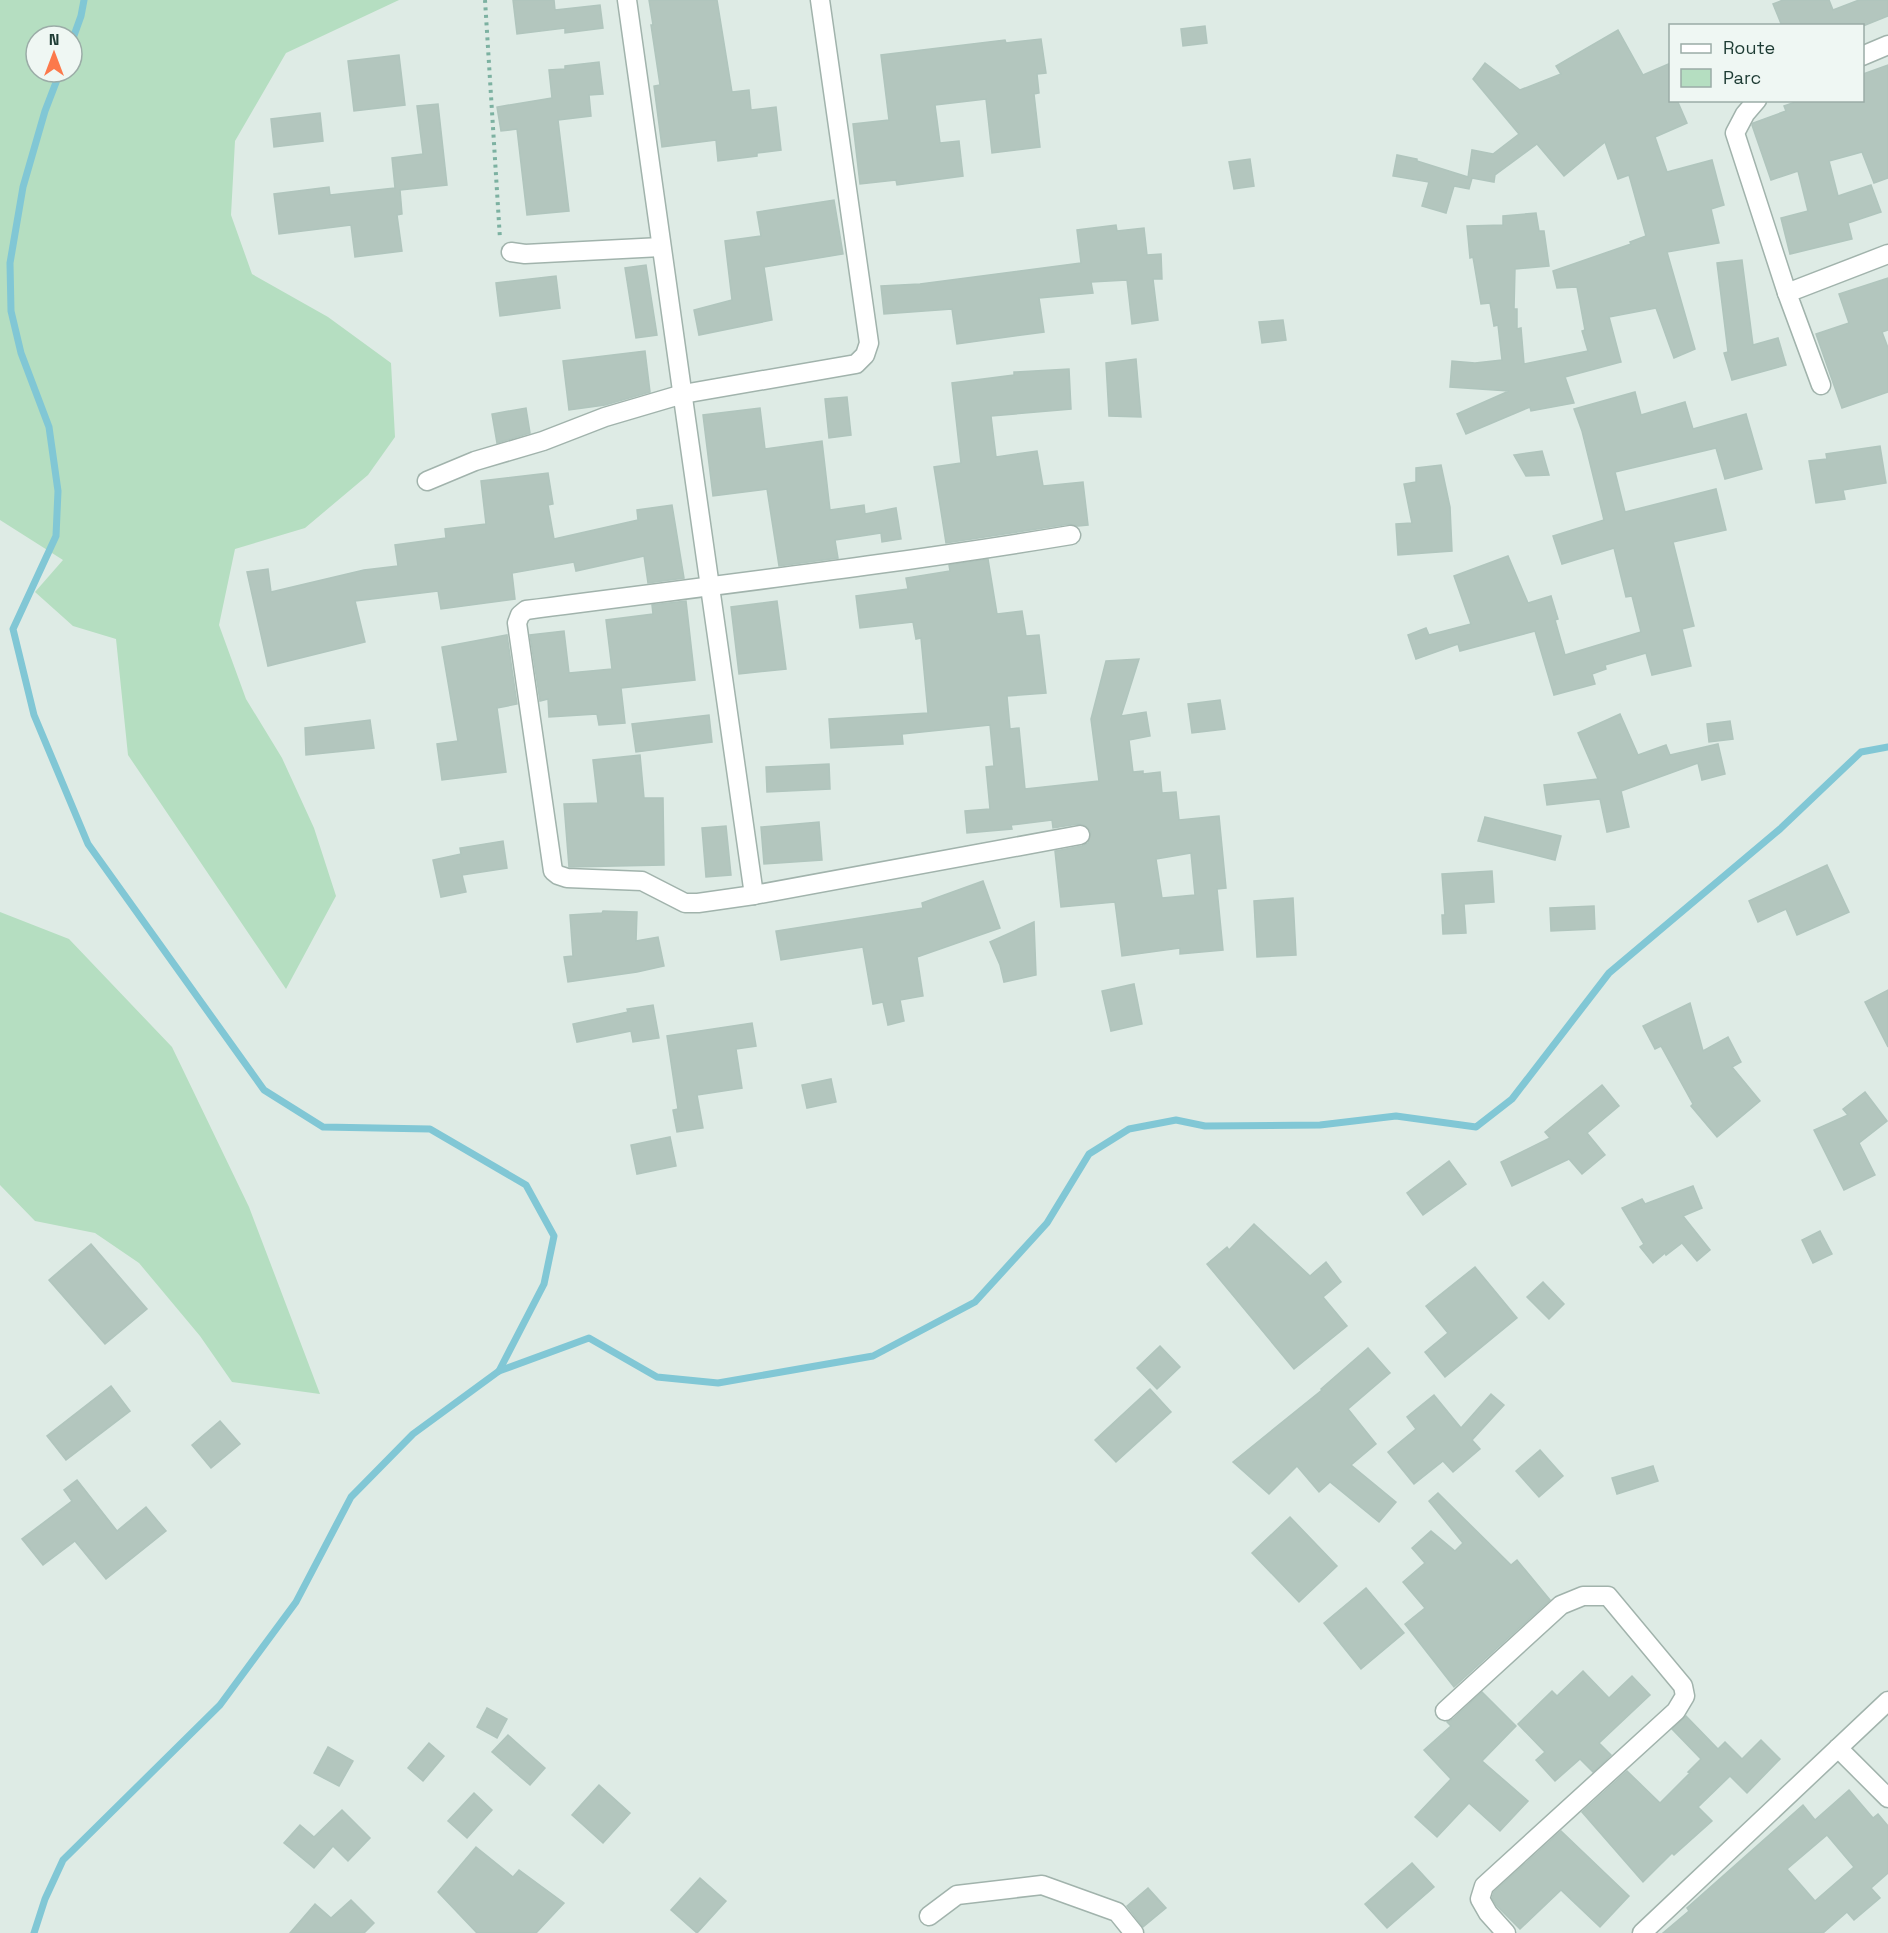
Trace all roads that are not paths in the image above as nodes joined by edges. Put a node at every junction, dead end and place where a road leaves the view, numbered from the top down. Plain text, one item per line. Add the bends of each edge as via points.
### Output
1 (627, 0) edge
2 (820, 0) edge
3 (1888, 45) edge
4 (1864, 56) edge
5 (1755, 102) edge
6 (661, 247) junction
7 (511, 252) road end
8 (1888, 254) edge
9 (1787, 293) junction
10 (1821, 385) dead end
11 (683, 394) junction
12 (427, 481) dead end
13 (1071, 535) dead end
14 (712, 585) junction
15 (1080, 835) dead end
16 (754, 895) junction
17 (1888, 1701) edge
18 (1445, 1711) dead end
19 (1838, 1748) junction
20 (1888, 1798) edge
21 (929, 1916) dead end
22 (1134, 1933) edge
23 (1506, 1933) edge
24 (1642, 1933) edge

1 - 6 street
2 - 11 street via 869,343 865,355 856,364
3 - 4 street
5 - 9 street via 1735,133
6 - 7 street
6 - 11 street
8 - 9 street
9 - 10 street
11 - 12 street via 475,461
11 - 14 street
13 - 14 street
14 - 16 street
14 - 16 street via 526,610 517,623 553,871 567,878 642,881 686,903
15 - 16 street
17 - 19 street
18 - 23 street via 1560,1605 1583,1596 1608,1596 1683,1686 1685,1696 1676,1710 1484,1886 1480,1899
19 - 20 street
19 - 24 street
21 - 22 street via 957,1895 1042,1885 1117,1912

